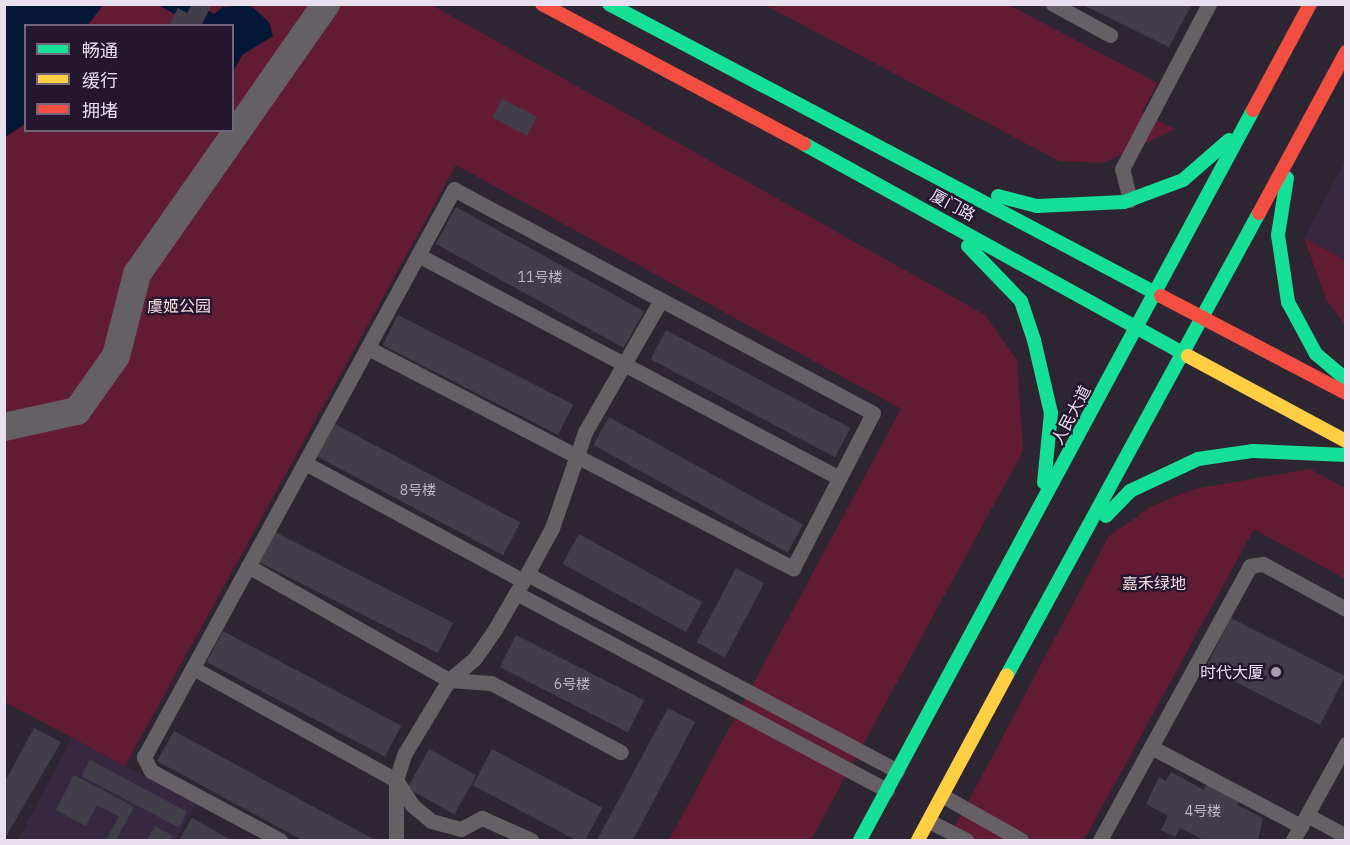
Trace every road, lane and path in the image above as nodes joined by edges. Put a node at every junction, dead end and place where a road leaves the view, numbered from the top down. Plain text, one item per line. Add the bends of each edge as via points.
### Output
1 (326, 4) edge
2 (542, 4) edge
3 (609, 4) edge
4 (1053, 4) edge
5 (1209, 4) edge
6 (1310, 4) edge
7 (1110, 35) dead end
8 (1346, 52) edge
9 (1244, 127) junction
10 (1291, 152) junction
11 (951, 184) junction
12 (1130, 200) junction
13 (931, 212) junction
14 (418, 255) junction
15 (1156, 292) junction
16 (661, 300) junction
17 (1203, 316) junction
18 (1137, 328) junction
19 (368, 348) junction
20 (1184, 352) junction
21 (624, 364) junction
22 (1346, 379) edge
23 (1346, 393) edge
24 (4, 427) edge
25 (1346, 441) edge
26 (575, 455) junction
27 (1346, 455) edge
28 (304, 463) junction
29 (839, 478) junction
30 (1040, 508) junction
31 (1082, 541) junction
32 (248, 566) junction
33 (522, 583) junction
34 (1346, 609) edge
35 (193, 668) junction
36 (449, 680) junction
37 (1346, 744) edge
38 (1151, 747) junction
39 (621, 752) dead end
40 (897, 771) junction
41 (396, 780) junction
42 (887, 790) junction
43 (943, 796) junction
44 (929, 821) junction
45 (1304, 821) junction
46 (1346, 836) edge
47 (280, 840) edge
48 (396, 840) edge
49 (531, 840) edge
50 (860, 840) edge
51 (918, 840) edge
52 (966, 840) edge
53 (1021, 840) edge
54 (1100, 840) edge
55 (1293, 840) edge

1 - 24 street via 137,274 116,356 77,411
2 - 13 main road, 厦门路
3 - 11 main road, 厦门路
4 - 7 lane
5 - 12 lane via 1122,169
6 - 9 main road, 人民大道
8 - 10 main road
9 - 12 main road via 1183,180
9 - 15 main road, 人民大道
10 - 17 main road
10 - 22 main road via 1278,235 1288,302 1298,329 1316,354
11 - 12 main road via 1037,206 1105,206
11 - 15 main road, 厦门路
13 - 18 main road, 厦门路
13 - 30 main road via 1020,301 1051,413
14 - 16 lane via 454,189
14 - 19 lane
14 - 21 lane
15 - 17 main road, 厦门路
15 - 18 main road, 人民大道
16 - 21 lane
16 - 29 lane via 873,413
17 - 20 main road
17 - 23 main road, 厦门路
18 - 20 main road, 厦门路
18 - 30 main road, 人民大道
19 - 26 lane
19 - 28 lane
20 - 25 main road, 厦门路
20 - 31 main road
21 - 26 lane
21 - 29 lane
26 - 29 lane via 793,567
26 - 33 lane via 552,528
27 - 31 main road via 1253,451 1198,459 1130,491
28 - 32 lane
28 - 33 lane
30 - 40 main road, 人民大道
31 - 43 main road
32 - 35 lane
32 - 36 lane
33 - 36 lane via 475,658
33 - 40 lane
33 - 42 lane
34 - 38 lane via 1263,564 1250,566
35 - 41 lane
35 - 47 lane via 144,765
36 - 39 lane via 491,683
36 - 41 lane via 405,753
37 - 45 lane
38 - 45 lane
38 - 54 lane
40 - 42 main road, 人民大道
41 - 48 lane
41 - 49 lane via 412,805 439,825 461,829 482,818
42 - 50 main road, 人民大道
43 - 44 main road
43 - 53 lane
44 - 51 main road
44 - 52 lane
45 - 46 lane
45 - 55 lane

